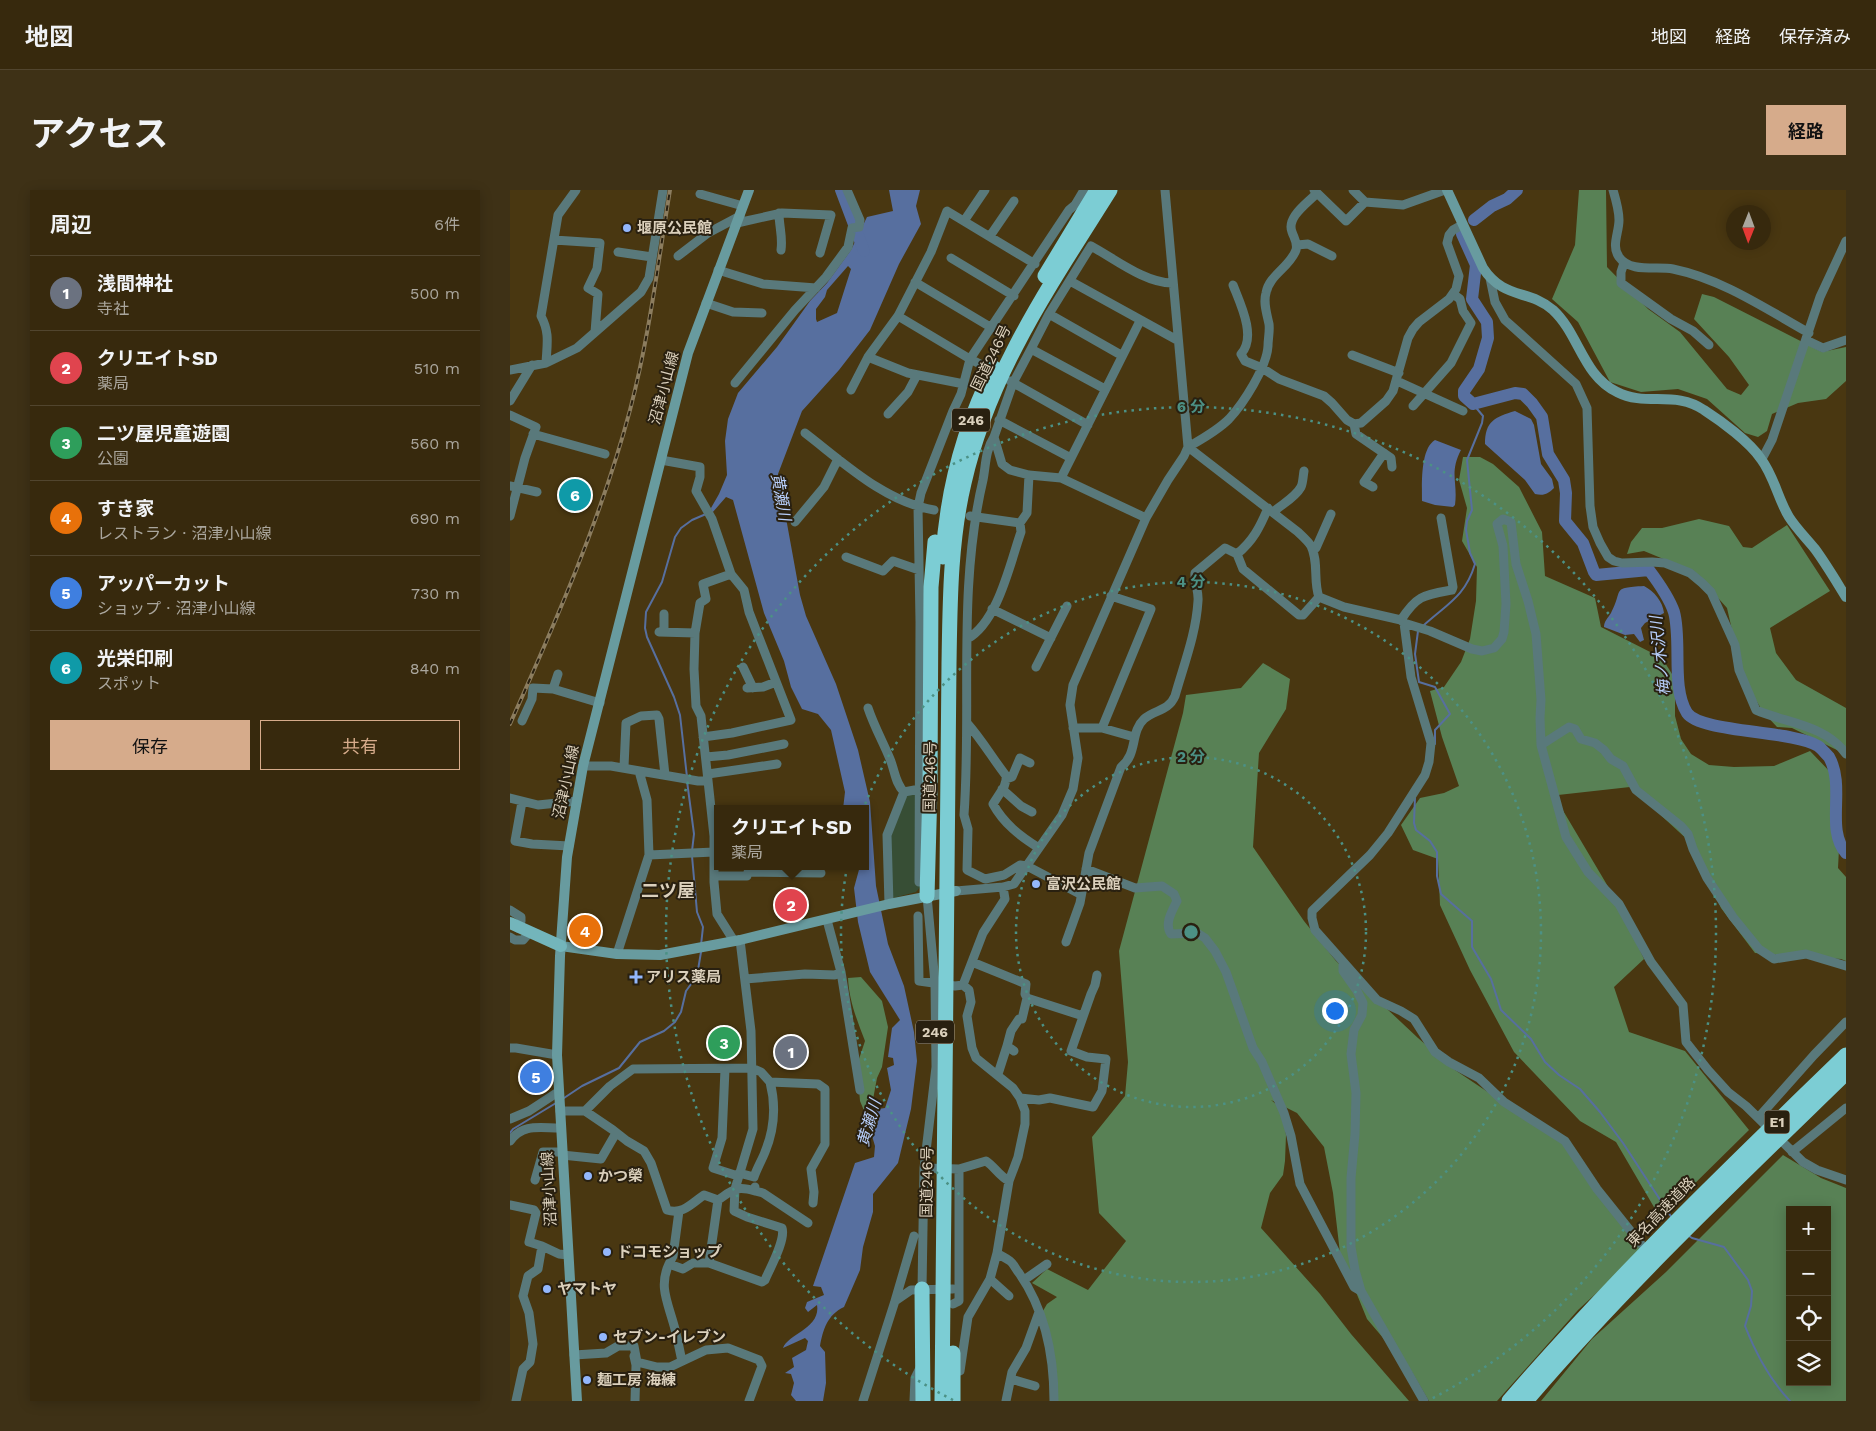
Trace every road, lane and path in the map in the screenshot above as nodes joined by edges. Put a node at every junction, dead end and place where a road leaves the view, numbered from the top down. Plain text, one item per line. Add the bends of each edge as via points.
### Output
1 (576, 190) edge
2 (663, 190) edge
3 (749, 190) edge
4 (847, 190) edge
5 (985, 190) edge
6 (1097, 190) edge
7 (1110, 190) edge
8 (1165, 190) edge
9 (1353, 190) edge
10 (1446, 190) edge
11 (1613, 190) edge
12 (1316, 192) edge
13 (700, 194) dead end
14 (1083, 199) edge
15 (1014, 201) dead end
16 (1365, 202) junction
17 (779, 213) junction
18 (740, 215) junction
19 (964, 221) junction
20 (1462, 225) junction
21 (990, 236) junction
22 (554, 240) junction
23 (1846, 241) edge
24 (1297, 245) junction
25 (781, 250) dead end
26 (618, 252) dead end
27 (820, 253) dead end
28 (678, 256) dead end
29 (1332, 256) dead end
30 (652, 257) junction
31 (951, 258) dead end
32 (1624, 263) junction
33 (1035, 264) junction
34 (718, 270) junction
35 (1490, 278) junction
36 (1070, 281) junction
37 (915, 282) junction
38 (1172, 283) junction
39 (1233, 285) dead end
40 (816, 288) junction
41 (1453, 294) junction
42 (1014, 296) junction
43 (706, 303) junction
44 (762, 313) dead end
45 (1049, 314) junction
46 (898, 316) junction
47 (1140, 321) junction
48 (992, 328) junction
49 (595, 332) junction
50 (1807, 336) junction
51 (1177, 340) junction
52 (1846, 340) edge
53 (1709, 346) dead end
54 (1031, 349) junction
55 (1121, 355) junction
56 (1352, 355) dead end
57 (868, 357) junction
58 (970, 359) junction
59 (546, 363) junction
60 (532, 365) junction
61 (984, 366) dead end
62 (1262, 368) junction
63 (510, 370) edge
64 (917, 375) junction
65 (1398, 377) junction
66 (1012, 382) junction
67 (735, 383) dead end
68 (964, 384) junction
69 (1106, 389) junction
70 (851, 390) dead end
71 (1424, 393) junction
72 (981, 394) junction
73 (510, 401) edge
74 (1413, 406) dead end
75 (1463, 410) dead end
76 (888, 414) dead end
77 (510, 415) edge
78 (999, 420) junction
79 (1354, 424) junction
80 (1088, 425) junction
81 (806, 432) dead end
82 (533, 434) junction
83 (994, 437) junction
84 (974, 443) junction
85 (1188, 447) junction
86 (1384, 453) junction
87 (605, 454) dead end
88 (1071, 458) junction
89 (838, 459) junction
90 (1762, 459) junction
91 (660, 460) junction
92 (1392, 467) dead end
93 (1304, 471) dead end
94 (1029, 475) junction
95 (1061, 478) junction
96 (514, 486) edge
97 (1373, 487) dead end
98 (537, 492) dead end
99 (918, 507) junction
100 (934, 510) dead end
101 (1270, 510) junction
102 (1330, 514) dead end
103 (510, 516) edge
104 (973, 516) junction
105 (1146, 518) junction
106 (1441, 518) dead end
107 (795, 522) dead end
108 (1020, 523) junction
109 (1313, 550) junction
110 (1236, 554) junction
111 (846, 557) dead end
112 (918, 570) junction
113 (731, 574) junction
114 (1111, 596) junction
115 (1319, 597) junction
116 (1846, 597) edge
117 (1067, 606) dead end
118 (992, 609) junction
119 (664, 614) dead end
120 (1402, 622) junction
121 (695, 633) junction
122 (1050, 638) junction
123 (967, 639) junction
124 (944, 664) junction
125 (743, 667) dead end
126 (1036, 667) dead end
127 (558, 674) dead end
128 (776, 682) junction
129 (553, 689) junction
130 (600, 703) junction
131 (868, 708) dead end
132 (522, 720) dead end
133 (967, 723) junction
134 (1073, 728) junction
135 (1102, 728) junction
136 (703, 737) junction
137 (1134, 737) junction
138 (784, 744) dead end
139 (1541, 745) junction
140 (766, 747) junction
141 (1846, 754) edge
142 (706, 757) junction
143 (1030, 762) dead end
144 (583, 766) junction
145 (624, 767) junction
146 (639, 772) junction
147 (666, 775) junction
148 (708, 777) junction
149 (1006, 779) junction
150 (925, 788) junction
151 (1002, 789) junction
152 (904, 792) junction
153 (510, 798) edge
154 (577, 801) junction
155 (522, 802) junction
156 (714, 809) edge
157 (1032, 812) dead end
158 (569, 846) junction
159 (1039, 848) junction
160 (714, 852) joint
161 (649, 855) junction
162 (1028, 866) junction
163 (1086, 869) junction
164 (770, 870) edge
165 (791, 870) edge
166 (821, 873) dead end
167 (714, 876) junction
168 (919, 882) dead end
169 (1003, 887) junction
170 (956, 891) junction
171 (1080, 894) junction
172 (927, 896) junction
173 (887, 905) junction
174 (510, 910) edge
175 (918, 916) dead end
176 (829, 920) junction
177 (517, 930) edge
178 (737, 940) junction
179 (1066, 942) dead end
180 (561, 946) junction
181 (617, 954) junction
182 (972, 962) junction
183 (1342, 962) junction
184 (1846, 966) edge
185 (841, 972) junction
186 (1097, 975) dead end
187 (745, 979) junction
188 (935, 984) junction
189 (959, 986) junction
190 (1028, 998) junction
191 (1083, 1016) junction
192 (1846, 1022) edge
193 (510, 1048) edge
194 (557, 1055) junction
195 (1846, 1055) edge
196 (752, 1068) junction
197 (725, 1069) junction
198 (1846, 1073) edge
199 (998, 1074) junction
200 (770, 1082) junction
201 (860, 1090) dead end
202 (558, 1093) junction
203 (1020, 1098) junction
204 (1846, 1108) edge
205 (560, 1110) junction
206 (585, 1111) junction
207 (1758, 1118) junction
208 (510, 1119) edge
209 (560, 1128) junction
210 (616, 1133) junction
211 (510, 1142) edge
212 (1789, 1149) junction
213 (562, 1154) junction
214 (924, 1168) junction
215 (957, 1169) junction
216 (739, 1174) junction
217 (754, 1177) junction
218 (535, 1180) dead end
219 (1846, 1180) edge
220 (1009, 1181) junction
221 (735, 1189) junction
222 (755, 1191) junction
223 (1713, 1194) junction
224 (718, 1200) junction
225 (813, 1203) dead end
226 (510, 1205) edge
227 (679, 1212) junction
228 (808, 1223) dead end
229 (914, 1236) dead end
230 (1641, 1244) dead end
231 (542, 1246) junction
232 (997, 1253) junction
233 (568, 1255) junction
234 (708, 1263) junction
235 (669, 1264) junction
236 (1047, 1264) dead end
237 (990, 1279) junction
238 (1024, 1280) junction
239 (953, 1288) junction
240 (922, 1289) junction
241 (1361, 1291) junction
242 (1009, 1296) dead end
243 (895, 1301) junction
244 (953, 1304) junction
245 (1039, 1311) junction
246 (1596, 1313) junction
247 (632, 1346) junction
248 (574, 1355) junction
249 (682, 1361) junction
250 (956, 1363) junction
251 (922, 1364) junction
252 (1011, 1379) junction
253 (1035, 1386) dead end
254 (516, 1401) edge
255 (577, 1401) edge
256 (635, 1401) edge
257 (749, 1401) edge
258 (863, 1401) edge
259 (914, 1401) edge
260 (923, 1401) edge
261 (932, 1401) edge
262 (942, 1401) edge
263 (953, 1401) edge
264 (961, 1401) edge
265 (1006, 1401) edge
266 (1054, 1401) edge
267 (1424, 1401) edge
268 (1509, 1401) edge
269 (1526, 1401) edge

1 - 22 street via 558,215
2 - 30 street
3 - 18 main road, 沼津小山線
4 - 40 street via 860,220 848,247
5 - 19 street
6 - 14 highway, 国道246号 / 246
7 - 84 highway, 国道246号 / 246 via 1016,343
8 - 38 street
9 - 16 street
10 - 16 street via 1403,205
10 - 20 main road
11 - 32 street via 1619,220 1615,246
12 - 16 street via 1346,221
12 - 24 street via 1293,218 1291,229
13 - 18 street
14 - 33 street via 1069,210
14 - 72 highway, 国道246号 / 246
15 - 21 street
17 - 18 street
17 - 25 street
17 - 27 street via 831,215
18 - 28 street via 708,233
18 - 34 main road, 沼津小山線
19 - 21 street
19 - 37 street via 948,210
20 - 35 main road
20 - 41 street via 1453,230 1447,243 1459,276
21 - 33 street
22 - 49 street via 600,243 597,269 588,288 598,294
22 - 59 street via 541,316 548,335
23 - 50 street via 1820,297
24 - 29 street via 1308,244
24 - 62 street via 1295,253 1271,281 1266,292 1268,350
26 - 30 street
30 - 49 street via 649,278 642,292
31 - 42 street
32 - 50 street via 1632,267 1673,269 1702,277 1727,288
32 - 53 street via 1621,283 1693,331
33 - 42 street
34 - 40 street via 763,284
34 - 43 main road, 沼津小山線
35 - 90 main road via 1499,286 1552,309 1605,386 1634,398 1687,401 1711,415
35 - 141 street via 1495,302 1505,320 1576,384 1583,395 1587,408 1593,527 1608,556 1622,563 1665,563 1702,583 1711,592 1735,645 1739,670 1756,710 1820,731
36 - 38 street via 1091,246 1150,279
36 - 45 street
36 - 47 street
37 - 46 street
37 - 48 street
38 - 51 street
39 - 62 street via 1246,321 1247,343 1241,354 1245,361
40 - 67 street
41 - 65 street via 1413,329
41 - 71 street via 1460,298 1471,323 1451,363
42 - 48 street
43 - 44 street via 733,312
43 - 91 main road, 沼津小山線 via 688,354
45 - 54 street
45 - 55 street
46 - 57 street
46 - 58 street
47 - 51 street
47 - 55 street
48 - 58 street
49 - 59 street via 577,348
50 - 52 street via 1824,348
50 - 90 street via 1772,440
51 - 85 street
54 - 66 street
54 - 69 street
55 - 69 street
56 - 65 street
57 - 64 street
57 - 70 street
58 - 61 street
58 - 68 street
59 - 60 street
60 - 63 street
60 - 73 street
62 - 79 street via 1279,379 1324,396
62 - 85 street via 1229,419
64 - 68 street
64 - 76 street via 908,392
65 - 71 street
65 - 79 street via 1393,391 1380,407 1361,423
66 - 78 street
66 - 80 street
68 - 99 street
69 - 80 street
71 - 74 street
71 - 75 street
72 - 124 highway, 国道246号 / 246 via 961,450 944,536 941,587
72 - 150 highway via 970,402 944,481 936,527
77 - 82 street via 536,427
78 - 83 street
78 - 88 street
79 - 86 street via 1356,434
80 - 88 street
81 - 89 street
82 - 87 street
82 - 96 street
83 - 94 street via 1002,464 1010,470
83 - 104 street via 988,446
84 - 124 highway, 国道246号 / 246 via 955,536
84 - 170 highway via 961,537
85 - 101 street
85 - 105 street
86 - 92 street via 1391,458
86 - 97 street via 1364,482
88 - 95 street
89 - 99 street via 875,485
89 - 107 street via 824,487
90 - 116 main road via 1789,518 1816,551
91 - 113 street via 700,467 696,491 712,519
91 - 130 main road, 沼津小山線
93 - 101 street via 1301,487 1288,501
94 - 95 street
94 - 108 street via 1027,514
95 - 105 street
96 - 98 street
96 - 103 street
99 - 100 street
99 - 112 street
101 - 109 street via 1298,532
101 - 110 street via 1249,544
102 - 109 street
104 - 108 street
104 - 123 street
105 - 114 street
106 - 120 street via 1452,590 1422,596
108 - 118 street via 1021,532
109 - 115 street
110 - 115 street via 1244,569 1298,615 1304,616
110 - 137 street via 1225,548 1195,573 1198,598 1194,633 1175,696 1171,703 1144,719
111 - 112 street via 883,571 893,561
112 - 150 street
113 - 121 street via 703,584 706,599 700,603
113 - 128 street via 744,590 749,612
114 - 134 street via 1073,685 1070,705
114 - 135 street via 1151,609
115 - 120 street
117 - 122 street
118 - 122 street
118 - 123 street via 985,622
119 - 121 street via 662,632
120 - 139 street via 1430,630 1472,649 1494,648 1504,632 1506,604 1504,546 1497,524 1503,518 1511,522 1516,564 1536,634
120 - 183 street via 1411,677 1431,743 1429,762 1425,775 1388,833 1352,874 1312,911 1315,930
121 - 136 street via 696,706 701,716
122 - 126 street
123 - 133 street
124 - 261 highway, 国道246号 / 246
124 - 262 highway, 国道246号 / 246
125 - 128 street via 750,688
127 - 129 street
128 - 136 street via 791,720
129 - 130 street
129 - 132 street via 533,688 532,699
130 - 144 main road, 沼津小山線
131 - 152 street via 898,786
133 - 149 street via 983,741
133 - 162 street via 964,815 968,829 967,870 985,879 1004,875 1020,865
134 - 135 street
134 - 159 street via 1078,758 1073,789 1062,815
135 - 137 street
136 - 142 street
137 - 163 street via 1128,762 1122,767 1088,853
138 - 140 street
139 - 184 street via 1569,727 1575,729 1581,739 1594,743 1623,766 1636,790 1688,834 1707,878 1752,943 1766,955 1774,959 1806,954
139 - 207 street via 1566,837 1588,872 1619,904 1651,962 1683,1004 1686,1042 1728,1092
140 - 142 street
140 - 148 street via 773,764
142 - 148 street
143 - 149 street via 1020,758 1012,778
144 - 145 street
144 - 154 main road, 沼津小山線
145 - 146 street
145 - 147 street via 626,723 641,716 657,715
146 - 147 street
146 - 161 street via 647,800
147 - 148 street via 692,780
148 - 156 street
149 - 151 street
150 - 152 street
150 - 168 street
150 - 172 highway
151 - 157 street
151 - 159 street via 993,804 998,814 1015,832
152 - 173 street via 887,835
153 - 155 street
154 - 155 street via 546,805
154 - 158 main road, 沼津小山線
155 - 158 street via 515,841
158 - 180 main road, 沼津小山線
159 - 162 street
160 - 161 street
160 - 167 street
161 - 181 street
162 - 169 street via 1014,884
162 - 171 street
163 - 171 street
163 - 241 street via 1135,888 1162,886 1174,894 1176,901 1169,919 1171,934 1197,933 1215,951 1226,972 1253,1048 1284,1113 1300,1184 1354,1287
164 - 167 street via 748,872 747,876
165 - 166 street
167 - 178 street via 717,914
169 - 170 street
169 - 182 street via 1005,899 983,933
170 - 172 main road
170 - 189 highway
171 - 179 street via 1080,903
172 - 173 main road
172 - 188 street
173 - 176 main road
174 - 177 street via 521,917
175 - 188 street via 919,981
176 - 178 main road
176 - 185 street
177 - 180 main road
178 - 181 main road via 660,955
178 - 187 street
180 - 181 main road
180 - 194 main road, 沼津小山線
182 - 189 street
182 - 190 street via 1026,984
183 - 230 street via 1376,1000 1402,1010 1414,1019 1435,1052 1479,1078 1504,1102 1565,1141 1597,1189
183 - 241 street via 1363,1003 1362,1015 1354,1030 1351,1054 1356,1114 1351,1178 1351,1248
185 - 187 street via 835,975
185 - 201 street
186 - 191 street
187 - 196 street
188 - 189 street
188 - 214 street via 936,1067
189 - 199 street via 969,990 971,1002 967,1016 976,1058
189 - 215 highway
190 - 191 street
190 - 199 street via 1022,1019 1011,1031 1011,1048
191 - 203 street via 1071,1051 1106,1059 1102,1091 1093,1107 1050,1098
192 - 207 street
193 - 194 street
194 - 202 main road, 沼津小山線
195 - 223 highway, 東名高速道路 / E1
196 - 197 street
196 - 200 street via 762,1072
196 - 216 street via 753,1129
197 - 206 street via 633,1069
197 - 216 street via 722,1138 713,1168
198 - 223 highway, 東名高速道路 / E1
199 - 203 street
200 - 217 street via 772,1130
200 - 225 street via 818,1084 825,1089 825,1144 811,1169
202 - 205 main road, 沼津小山線
202 - 208 street
203 - 220 street via 1025,1111 1024,1124
204 - 212 street
205 - 206 street
205 - 209 main road, 沼津小山線
206 - 210 street
207 - 212 street
209 - 211 street via 528,1127 519,1131
209 - 213 main road, 沼津小山線
210 - 213 street via 601,1159
210 - 227 street via 650,1158 667,1210
212 - 219 street via 1803,1162
213 - 218 street via 543,1152
213 - 233 main road, 沼津小山線
214 - 215 street
214 - 240 street
215 - 220 street via 986,1161
215 - 239 highway
215 - 244 street via 959,1301
216 - 217 street
216 - 221 street
217 - 222 street
220 - 232 street
221 - 222 street via 743,1187
221 - 224 street
221 - 234 street via 734,1211 782,1228 779,1248 762,1282
222 - 228 street
223 - 246 highway, 東名高速道路 / E1
224 - 227 street via 704,1195
224 - 234 street
226 - 231 street via 536,1212 529,1242
227 - 235 street
229 - 243 street
231 - 233 street
231 - 254 street via 538,1269 528,1276 524,1296 533,1344
232 - 237 street
232 - 238 street via 1011,1262
233 - 248 main road, 沼津小山線
234 - 235 street via 693,1262 683,1269
235 - 249 street via 664,1274 663,1292
236 - 238 street
237 - 242 street
237 - 250 street via 968,1317
238 - 245 street
239 - 240 street
239 - 244 highway
240 - 243 street via 911,1290
240 - 251 highway
241 - 267 street
243 - 258 street
244 - 250 highway
245 - 252 street
245 - 266 street via 1051,1355
246 - 268 highway, 東名高速道路 / E1
246 - 269 highway, 東名高速道路 / E1
247 - 248 street via 618,1346 606,1353
247 - 249 street via 637,1362 670,1367
247 - 256 street via 636,1365
248 - 255 main road, 沼津小山線
249 - 257 street via 706,1350 728,1348 759,1360 762,1366
250 - 263 highway
250 - 264 street
251 - 259 street via 915,1378
251 - 260 highway
252 - 253 street
252 - 265 street

